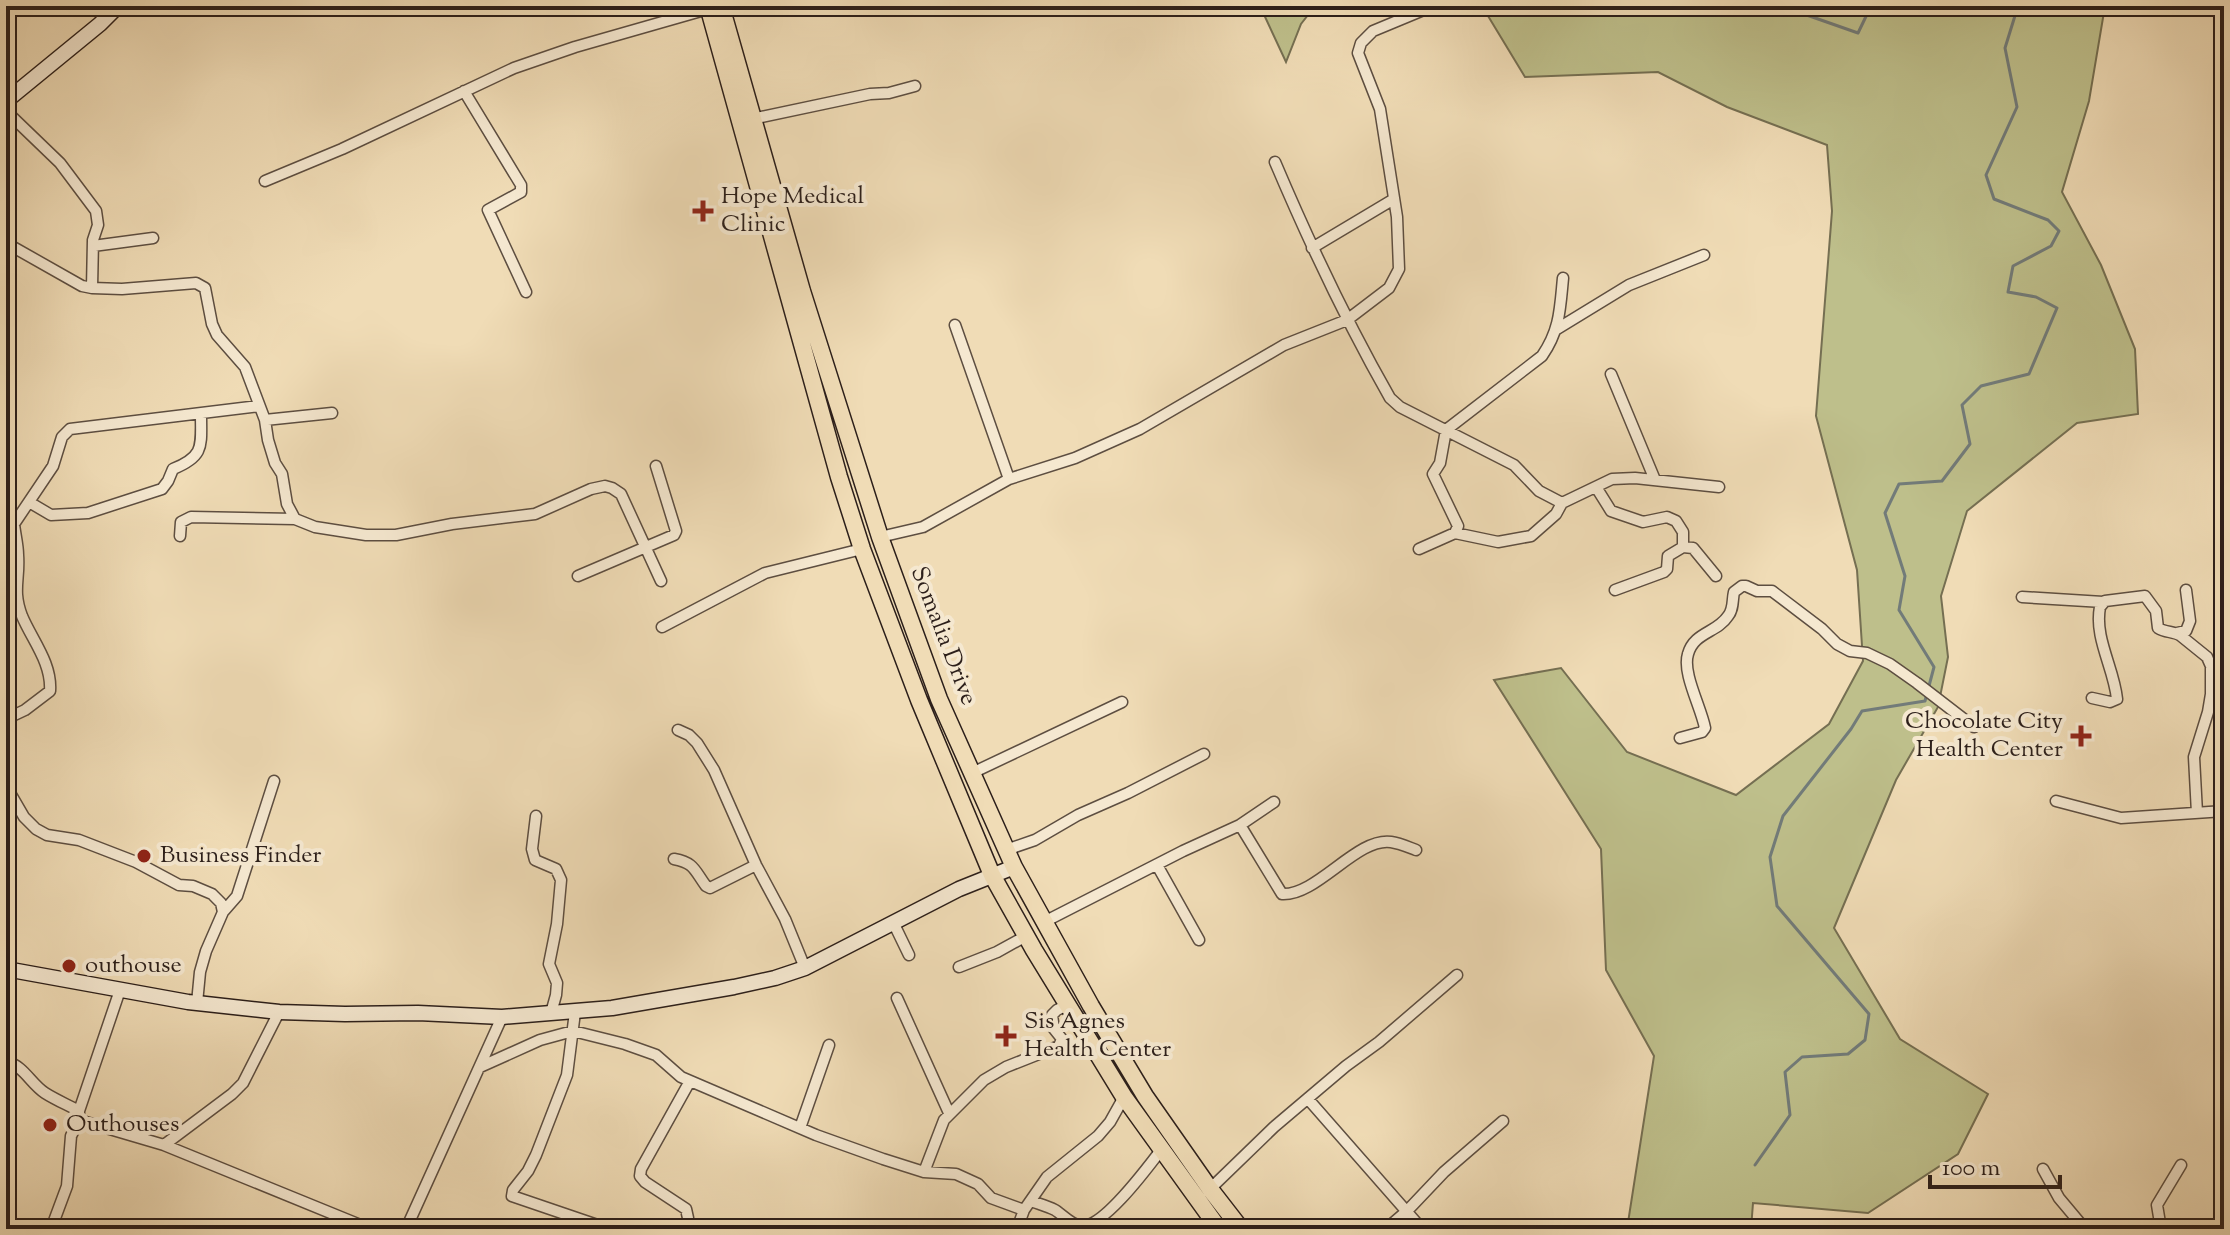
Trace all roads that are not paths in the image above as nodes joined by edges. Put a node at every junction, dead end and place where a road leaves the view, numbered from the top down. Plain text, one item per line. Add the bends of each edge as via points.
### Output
1 (118, 6) edge
2 (1447, 6) edge
3 (712, 7) edge
4 (915, 86) dead end
5 (464, 91) junction
6 (6, 101) edge
7 (6, 111) edge
8 (752, 119) junction
9 (1275, 162) dead end
10 (265, 181) dead end
11 (1394, 199) junction
12 (153, 238) dead end
13 (6, 243) edge
14 (93, 246) junction
15 (1312, 248) junction
16 (1704, 255) dead end
17 (1563, 278) dead end
18 (92, 288) junction
19 (526, 292) dead end
20 (1347, 320) junction
21 (955, 325) dead end
22 (1557, 329) junction
23 (1611, 374) dead end
24 (259, 406) junction
25 (332, 413) dead end
26 (201, 414) junction
27 (265, 420) junction
28 (1446, 430) junction
29 (656, 466) dead end
30 (1009, 479) junction
31 (1655, 480) junction
32 (1596, 487) junction
33 (1719, 487) dead end
34 (29, 502) junction
35 (1562, 503) junction
36 (295, 519) junction
37 (1455, 533) junction
38 (180, 536) dead end
39 (880, 537) junction
40 (646, 547) junction
41 (1683, 547) junction
42 (862, 549) junction
43 (1419, 549) dead end
44 (578, 576) dead end
45 (1716, 576) dead end
46 (661, 581) dead end
47 (1615, 590) dead end
48 (2186, 590) dead end
49 (2022, 597) dead end
50 (2103, 602) junction
51 (662, 627) dead end
52 (2177, 633) junction
53 (2211, 684) junction
54 (2224, 684) edge
55 (2092, 698) dead end
56 (1122, 702) dead end
57 (6, 719) edge
58 (1974, 727) dead end
59 (678, 730) dead end
60 (1680, 738) dead end
61 (1204, 754) dead end
62 (972, 773) junction
63 (274, 781) dead end
64 (6, 786) edge
65 (2056, 801) dead end
66 (1274, 802) dead end
67 (2224, 811) edge
68 (2197, 813) junction
69 (536, 816) dead end
70 (1240, 825) junction
71 (1006, 850) junction
72 (1416, 850) dead end
73 (674, 859) dead end
74 (756, 865) junction
75 (1157, 865) junction
76 (1014, 867) junction
77 (992, 875) junction
78 (223, 912) junction
79 (893, 922) junction
80 (1044, 922) junction
81 (1026, 936) junction
82 (1199, 940) dead end
83 (909, 955) dead end
84 (959, 967) dead end
85 (805, 968) junction
86 (6, 969) edge
87 (1457, 975) dead end
88 (120, 990) junction
89 (897, 998) dead end
90 (197, 1003) junction
91 (1067, 1005) junction
92 (279, 1012) junction
93 (575, 1012) junction
94 (551, 1013) junction
95 (502, 1017) junction
96 (573, 1031) junction
97 (829, 1045) dead end
98 (6, 1061) edge
99 (480, 1067) junction
100 (690, 1081) junction
101 (1124, 1097) junction
102 (1308, 1099) junction
103 (949, 1113) junction
104 (79, 1116) junction
105 (1503, 1121) dead end
106 (800, 1128) junction
107 (164, 1145) junction
108 (1161, 1150) junction
109 (2181, 1165) dead end
110 (2043, 1169) dead end
111 (924, 1172) junction
112 (1210, 1189) junction
113 (1031, 1201) junction
114 (1024, 1210) junction
115 (1407, 1211) junction
116 (606, 1228) edge
117 (51, 1229) edge
118 (370, 1229) edge
119 (406, 1229) edge
120 (687, 1229) edge
121 (1017, 1229) edge
122 (1219, 1229) edge
123 (1241, 1229) edge
124 (1386, 1229) edge
125 (1422, 1229) edge
126 (2085, 1229) edge
127 (2161, 1229) edge

1 - 6 street
2 - 11 street via 1373,31 1358,53 1380,109
3 - 5 street via 575,47
3 - 8 main road, Somalia Drive
3 - 42 main road, Somalia Drive via 800,342
4 - 8 street
5 - 10 street
5 - 19 street via 521,185 521,192 488,210
7 - 14 street via 60,163 96,211
8 - 39 main road, Somalia Drive
9 - 15 street
11 - 15 street
11 - 20 street via 1399,269 1389,288
12 - 14 street
13 - 18 street
14 - 18 street
15 - 20 street
16 - 22 street via 1629,285
17 - 22 street
18 - 24 street via 202,285 217,335 245,367
20 - 28 street via 1390,398
20 - 30 street via 1284,345 1140,429
21 - 30 street
22 - 28 street via 1542,356
23 - 31 street
24 - 26 street
24 - 27 street
25 - 27 street
26 - 34 street via 70,429
26 - 34 street via 201,448 173,469 162,489 88,513 51,515
27 - 36 street
28 - 35 street via 1514,465 1539,491
28 - 37 street via 1433,474 1458,526
29 - 40 street via 676,531
30 - 39 street via 923,527
31 - 32 street via 1612,479
31 - 33 street
32 - 35 street
32 - 41 street via 1611,511 1643,522 1667,517 1676,521
34 - 57 street via 14,524 19,557 15,590 51,682 50,691
35 - 37 street via 1531,536 1498,542
36 - 38 street via 191,517 181,522
36 - 40 street via 315,527 396,535 535,514 605,486 621,494
37 - 43 street
39 - 62 main road, Somalia Drive
40 - 44 street
40 - 46 street
41 - 45 street via 1693,548
41 - 47 street via 1668,556 1664,572
42 - 51 street via 765,573
42 - 77 main road, Somalia Drive
48 - 52 street via 2190,621 2186,631
49 - 50 street
50 - 52 street via 2145,596 2156,611 2158,628
50 - 55 street via 2100,633 2117,699
52 - 53 street via 2207,657
53 - 54 street
53 - 68 street via 2194,757
56 - 62 street
58 - 60 street via 1890,664 1837,644 1772,591 1742,586 1734,592 1729,615 1697,637 1687,655 1705,728
59 - 74 street via 697,743 709,761
61 - 71 street
62 - 71 main road, Somalia Drive
63 - 78 street via 237,896
64 - 78 street via 36,829 79,840 179,885 212,894
65 - 68 street via 2121,818
66 - 70 street
67 - 68 street
69 - 94 street via 535,860 556,869 561,880 549,964 557,983
70 - 72 street via 1282,894 1305,889 1378,843
70 - 75 street
71 - 76 main road, Somalia Drive
73 - 74 street via 687,861 710,888
74 - 85 street
75 - 80 street
75 - 82 street
76 - 77 street
76 - 80 main road, Somalia Drive
77 - 79 street
77 - 81 main road, Somalia Drive
78 - 90 street via 200,972
79 - 83 street
79 - 85 street
80 - 112 main road, Somalia Drive via 1145,1096
81 - 84 street
81 - 91 main road, Somalia Drive
85 - 93 street via 679,997
86 - 88 street
87 - 102 street
88 - 90 street
88 - 104 street
89 - 103 street
90 - 92 street
91 - 101 main road, Somalia Drive
91 - 103 street via 1052,1015 1062,1039 1059,1046 984,1080
92 - 95 street
92 - 107 street via 243,1083
93 - 94 street
93 - 96 street
94 - 95 street
95 - 99 street
96 - 99 street
96 - 100 street via 656,1055
96 - 116 street via 567,1075 536,1155 512,1196
97 - 106 street
98 - 104 street
99 - 119 street
100 - 106 street
100 - 120 street via 640,1176 686,1209
101 - 108 main road, Somalia Drive
101 - 113 street via 1098,1136 1047,1177
102 - 112 street
102 - 115 street
103 - 111 street
104 - 107 street
104 - 117 street via 71,1136 67,1186
105 - 115 street
106 - 111 street
107 - 118 street
108 - 113 street via 1118,1202 1084,1227
108 - 122 main road, Somalia Drive
109 - 127 street via 2157,1205
110 - 126 street
111 - 114 street via 956,1174 978,1184 991,1198
112 - 123 main road, Somalia Drive
113 - 114 street
114 - 121 street
115 - 124 street
115 - 125 street

